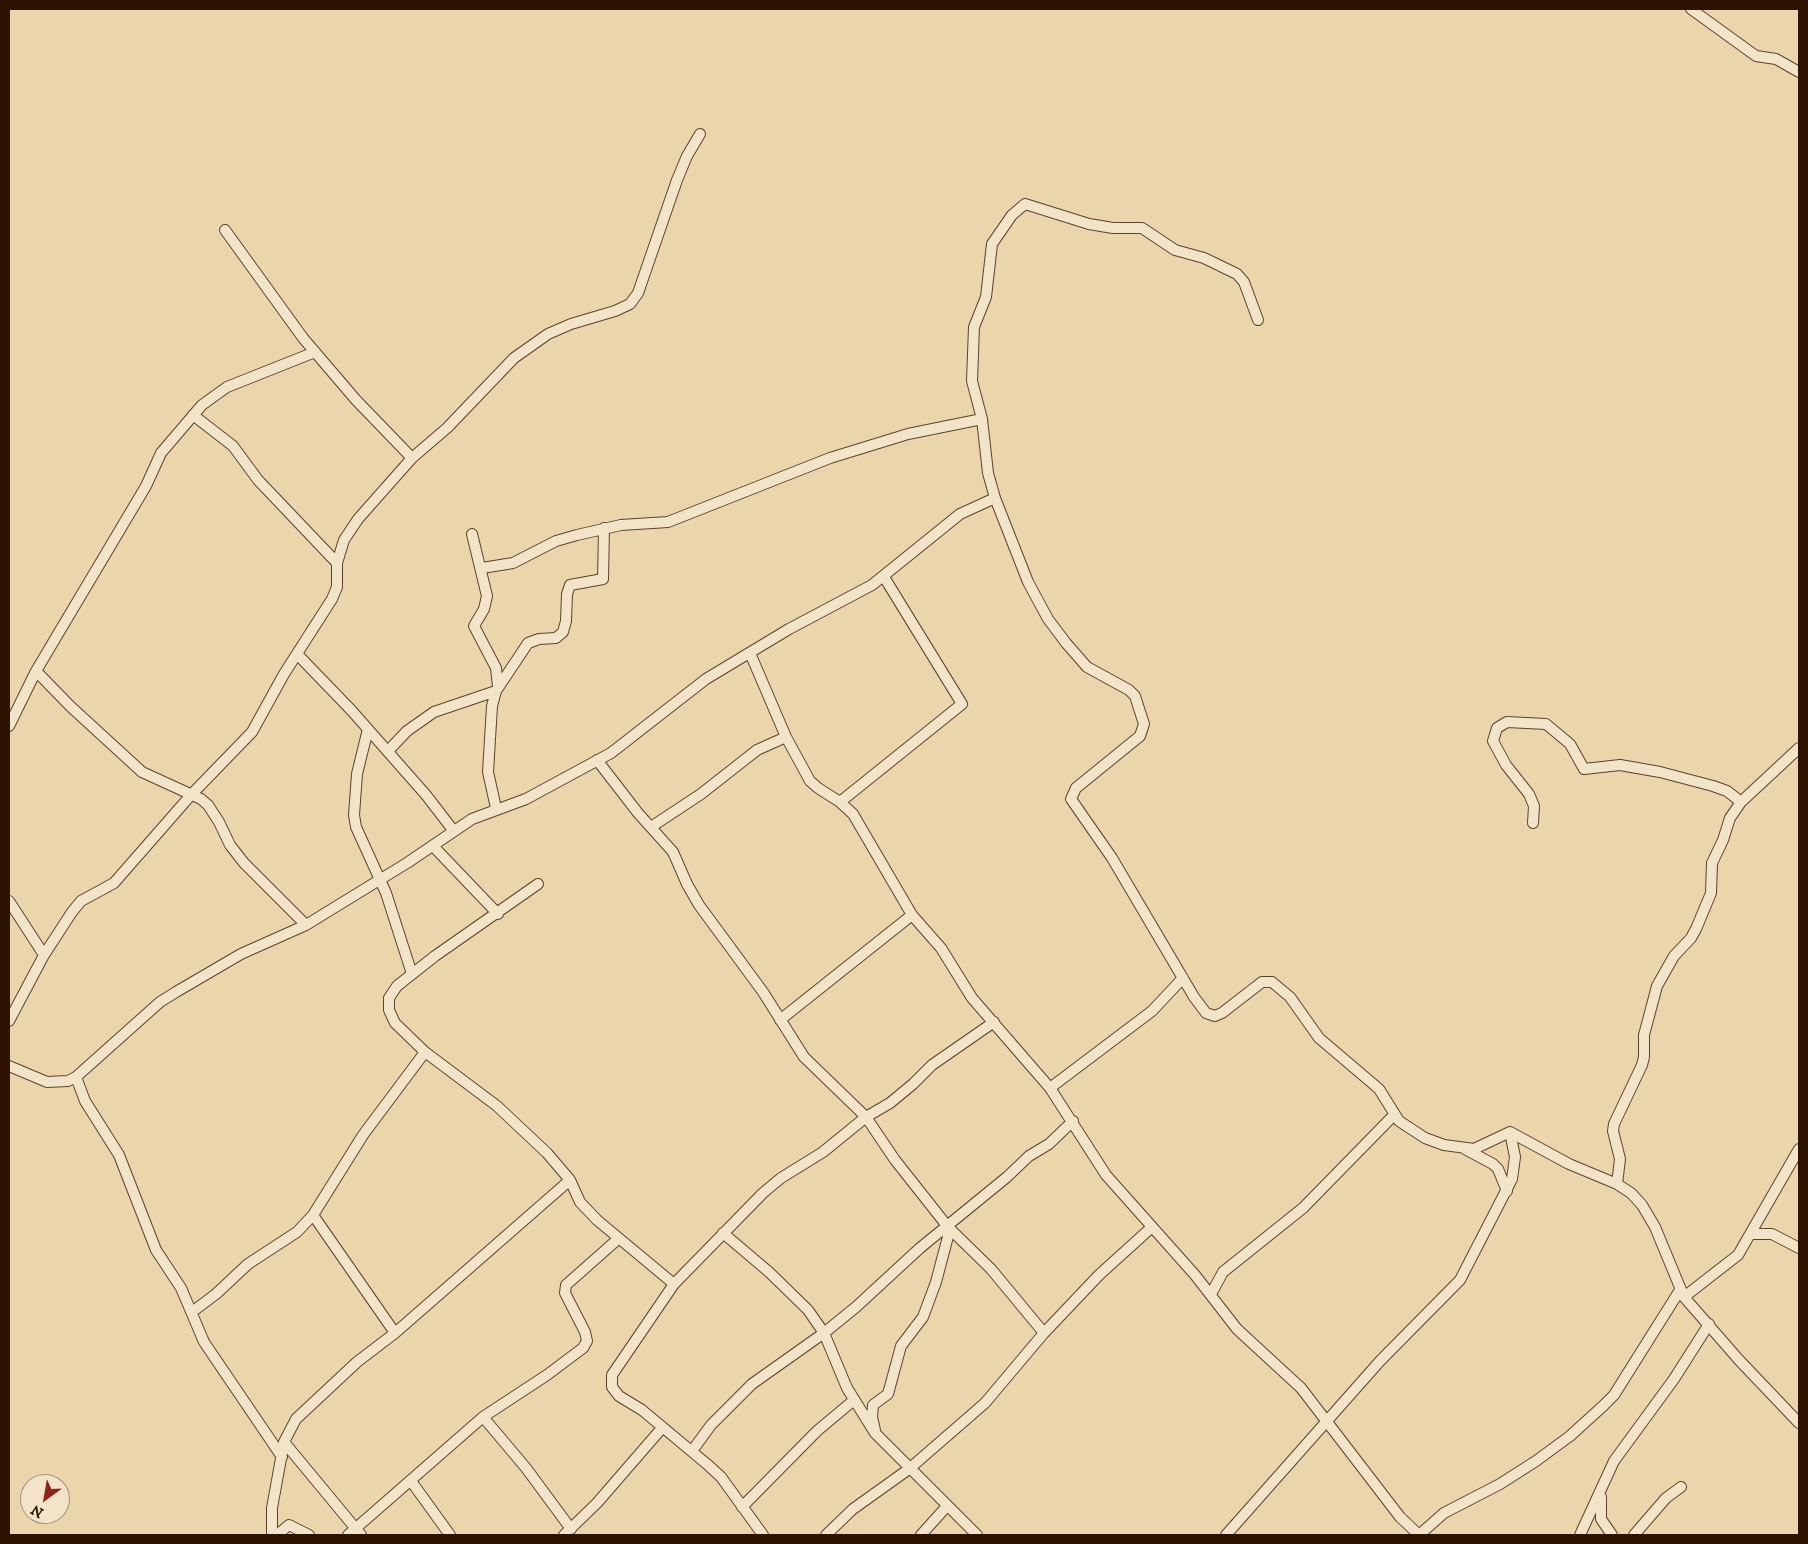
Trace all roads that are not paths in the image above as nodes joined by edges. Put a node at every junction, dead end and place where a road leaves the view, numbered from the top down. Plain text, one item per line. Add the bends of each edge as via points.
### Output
1 (1690, 9) edge
2 (1799, 72) edge
3 (700, 134) dead end
4 (224, 230) dead end
5 (1258, 320) dead end
6 (315, 352) junction
7 (193, 415) junction
8 (982, 419) junction
9 (412, 458) junction
10 (995, 498) junction
11 (604, 528) junction
12 (472, 534) dead end
13 (337, 563) junction
14 (482, 568) junction
15 (884, 577) junction
16 (297, 654) junction
17 (750, 654) junction
18 (36, 670) junction
19 (497, 689) junction
20 (9, 726) edge
21 (368, 728) junction
22 (786, 737) junction
23 (1799, 748) edge
24 (388, 751) junction
25 (598, 760) junction
26 (191, 795) junction
27 (840, 802) junction
28 (1741, 802) junction
29 (496, 808) junction
30 (1533, 822) dead end
31 (651, 827) junction
32 (453, 830) junction
33 (433, 846) junction
34 (380, 878) junction
35 (538, 884) dead end
36 (9, 901) edge
37 (498, 914) junction
38 (912, 915) junction
39 (306, 925) junction
40 (44, 955) junction
41 (412, 974) junction
42 (1183, 978) junction
43 (780, 1020) junction
44 (9, 1021) edge
45 (994, 1022) junction
46 (425, 1052) junction
47 (9, 1066) edge
48 (76, 1077) junction
49 (1050, 1088) junction
50 (1394, 1114) junction
51 (866, 1117) junction
52 (1073, 1121) junction
53 (1510, 1132) junction
54 (1465, 1149) junction
55 (1799, 1150) edge
56 (570, 1180) junction
57 (1617, 1184) junction
58 (1507, 1191) junction
59 (313, 1215) junction
60 (1152, 1226) junction
61 (949, 1228) junction
62 (722, 1234) junction
63 (1752, 1234) junction
64 (618, 1239) junction
65 (1799, 1248) edge
66 (674, 1284) junction
67 (1682, 1293) junction
68 (1211, 1294) junction
69 (192, 1312) junction
70 (1709, 1324) junction
71 (395, 1333) junction
72 (824, 1333) junction
73 (1044, 1333) junction
74 (854, 1400) junction
75 (483, 1417) junction
76 (1326, 1422) junction
77 (1799, 1423) edge
78 (662, 1428) junction
79 (875, 1433) junction
80 (284, 1442) junction
81 (692, 1451) junction
82 (282, 1457) junction
83 (909, 1469) junction
84 (411, 1481) junction
85 (1681, 1487) dead end
86 (1601, 1493) junction
87 (947, 1506) junction
88 (742, 1507) junction
89 (568, 1532) edge
90 (355, 1533) edge
91 (272, 1535) edge
92 (277, 1535) edge
93 (309, 1535) edge
94 (450, 1535) edge
95 (763, 1535) edge
96 (826, 1535) edge
97 (921, 1535) edge
98 (978, 1535) edge
99 (1226, 1535) edge
100 (1419, 1535) edge
101 (1580, 1535) edge
102 (1612, 1535) edge
103 (1634, 1535) edge

1 - 2 street via 1756,56 1776,59
3 - 9 street via 686,156 638,293 630,304 571,324 533,343 498,372 446,428
4 - 6 street
5 - 8 street via 1241,278 1218,263 1175,250 1142,228 1088,224 1025,204 1012,215 992,244 986,297 974,327 972,381
6 - 7 street via 227,387
6 - 9 street
7 - 13 street via 233,446 258,480
7 - 18 street via 158,457 146,486
8 - 10 street via 988,473
8 - 11 street via 908,434 830,458 668,522
9 - 13 street via 349,531
10 - 15 street via 960,514
10 - 42 street via 1028,582 1048,619 1087,667 1129,690 1138,702 1143,732 1076,788 1071,799 1112,858
11 - 14 street via 556,541 512,563
11 - 19 street via 603,579 570,585 563,632 556,638 528,643
12 - 14 street
13 - 16 street via 339,578 334,593
14 - 19 street via 486,604 474,626 496,668
15 - 17 street
15 - 27 street via 962,704
16 - 21 street
16 - 26 street via 252,732
17 - 22 street
17 - 25 street via 706,679 635,737
18 - 20 street
18 - 26 street via 142,772
19 - 24 street via 434,712 406,731
19 - 29 street via 492,706 488,772
21 - 24 street
21 - 34 street via 357,774 354,815 360,838
22 - 27 street via 813,785
22 - 31 street via 757,750 701,794
23 - 28 street
24 - 32 street
25 - 29 street via 526,799
25 - 31 street
26 - 39 street via 201,799 216,815 230,845 244,863
26 - 40 street via 114,883 82,901
27 - 38 street via 863,828
28 - 30 street via 1713,786 1652,770 1613,765 1584,769 1570,744 1546,724 1508,722 1497,728 1493,741 1506,765 1529,794 1534,806
28 - 57 street via 1730,818 1712,863 1711,893 1696,929 1666,967 1652,999 1644,1035 1642,1066 1614,1124 1620,1159
29 - 32 street
31 - 43 street via 674,852 686,884 699,906
32 - 33 street
33 - 34 street
33 - 37 street
34 - 39 street
34 - 41 street
35 - 37 street
36 - 40 street
37 - 41 street
38 - 43 street
38 - 45 street via 941,948 972,998
39 - 48 street via 241,954 160,1002
40 - 44 street
41 - 46 street via 392,991 389,1010 395,1023
42 - 49 street via 1152,1011
42 - 50 street via 1202,1009 1215,1016 1262,982 1272,982 1290,997 1319,1038 1379,1089
43 - 51 street via 804,1057
45 - 49 street
45 - 51 street via 932,1065 890,1103
46 - 56 street via 497,1106 547,1153
46 - 59 street via 363,1135
47 - 48 street via 47,1082 68,1081
48 - 69 street via 85,1101 119,1155 156,1250 181,1288
49 - 52 street
50 - 54 street via 1425,1138
50 - 68 street via 1302,1208 1223,1272
51 - 61 street via 895,1160
51 - 62 street via 823,1152 781,1178
52 - 60 street via 1106,1175
52 - 61 street
53 - 54 street via 1481,1146
53 - 57 street via 1569,1164
53 - 58 street via 1515,1168
54 - 58 street via 1498,1169
55 - 63 street
56 - 64 street via 580,1202
56 - 71 street
57 - 67 street via 1642,1205 1655,1227
58 - 76 street via 1460,1280 1380,1361
59 - 69 street via 298,1232 248,1264
59 - 71 street
60 - 68 street
60 - 73 street
61 - 72 street via 920,1248
61 - 73 street via 991,1270
61 - 79 street via 926,1310 901,1346 888,1394 873,1406
62 - 66 street
62 - 72 street via 789,1291
63 - 65 street via 1772,1234
63 - 67 street via 1738,1255
64 - 66 street
64 - 75 street via 566,1285 565,1293 586,1332 583,1348
66 - 78 street via 617,1364 611,1381 622,1399 642,1410
67 - 70 street
67 - 100 street via 1614,1395 1603,1406 1536,1461 1444,1513
68 - 76 street via 1237,1329 1300,1388
69 - 82 street via 217,1363
70 - 77 street
70 - 86 street via 1674,1379 1614,1461
71 - 80 street via 357,1362 296,1419
72 - 74 street
72 - 81 street via 733,1400
73 - 83 street via 985,1403
74 - 79 street
74 - 88 street via 817,1431
75 - 84 street
75 - 89 street via 526,1468
76 - 99 street
76 - 100 street via 1400,1517
78 - 81 street
78 - 89 street
79 - 83 street
80 - 82 street
80 - 90 street
81 - 88 street via 721,1478
82 - 91 street via 272,1508
83 - 87 street
83 - 96 street via 876,1490
84 - 90 street
84 - 94 street
85 - 103 street via 1666,1498
86 - 101 street
86 - 102 street via 1601,1519
87 - 97 street
87 - 98 street
88 - 95 street
92 - 93 street via 289,1525

